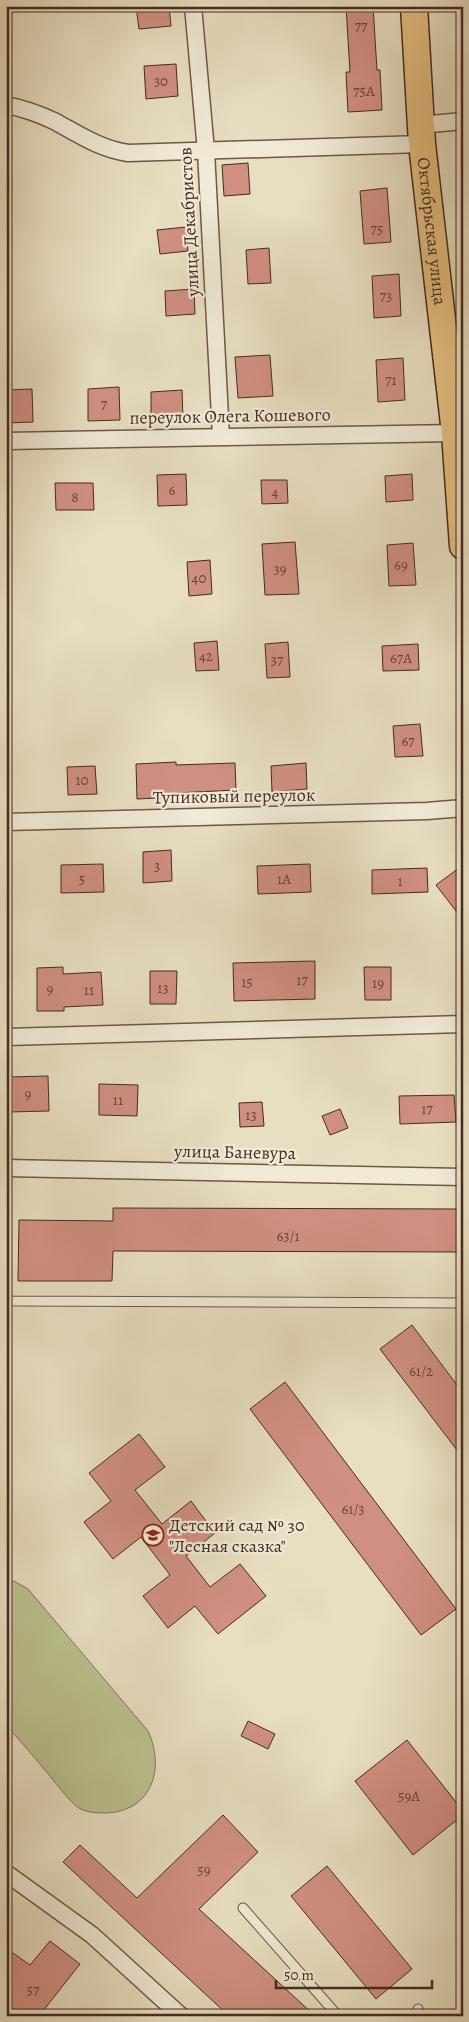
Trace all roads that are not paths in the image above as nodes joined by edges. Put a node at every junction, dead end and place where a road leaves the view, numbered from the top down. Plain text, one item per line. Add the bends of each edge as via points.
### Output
1 (194, 6) edge
2 (414, 6) edge
3 (6, 105) edge
4 (463, 121) edge
5 (421, 134) junction
6 (206, 151) junction
7 (221, 436) junction
8 (6, 441) edge
9 (458, 443) edge
10 (463, 546) edge
11 (463, 808) edge
12 (6, 822) edge
13 (463, 1024) edge
14 (6, 1037) edge
15 (6, 1168) edge
16 (463, 1177) edge
17 (6, 1298) edge
18 (463, 1302) edge
19 (6, 1873) edge
20 (243, 1908) dead end
21 (181, 2016) edge
22 (338, 2016) edge

1 - 6 street, улица Декабристов
2 - 5 main road, Октябрьская улица
3 - 6 street via 52,120 114,151
4 - 5 street
5 - 6 street
5 - 9 main road, Октябрьская улица
6 - 7 street, улица Декабристов
7 - 8 street, переулок Олега Кошевого
7 - 9 street, переулок Олега Кошевого
9 - 10 main road, Октябрьская улица
11 - 12 street, Тупиковый переулок
13 - 14 street
15 - 16 street, улица Баневура
17 - 18 lane via 11,1301
19 - 21 street via 92,1934
20 - 22 lane

